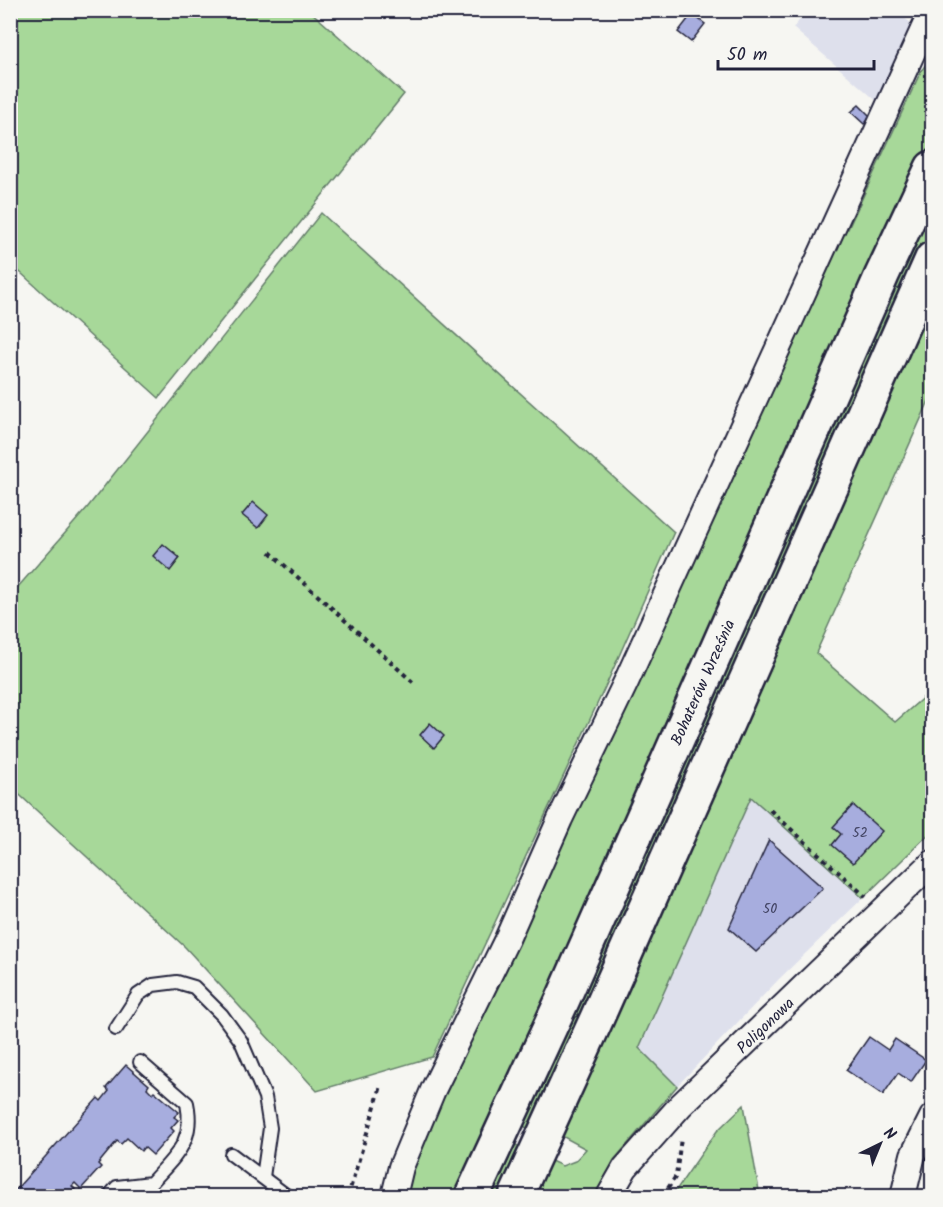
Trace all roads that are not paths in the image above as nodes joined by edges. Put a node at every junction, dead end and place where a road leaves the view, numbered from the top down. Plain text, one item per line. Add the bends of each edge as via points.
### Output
1 (932, 10) edge
2 (933, 168) edge
3 (933, 259) edge
4 (933, 863) edge
5 (116, 1029) dead end
6 (140, 1062) dead end
7 (933, 1117) edge
8 (231, 1154) dead end
9 (263, 1177) junction
10 (109, 1197) edge
11 (287, 1197) edge
12 (394, 1197) edge
13 (472, 1197) edge
14 (516, 1197) edge
15 (609, 1197) edge
16 (903, 1197) edge

1 - 12 street via 626,682 433,1090 401,1167
2 - 13 main road, Bohaterów Września
3 - 14 main road
4 - 15 street, Poligonowa via 681,1105 625,1168
5 - 9 lane via 138,995 153,985 165,983 194,987 222,1014 242,1041 265,1097 270,1128
6 - 10 lane via 187,1103 189,1124 184,1146 151,1183 117,1187
7 - 16 street via 913,1155
8 - 9 lane
9 - 11 lane

